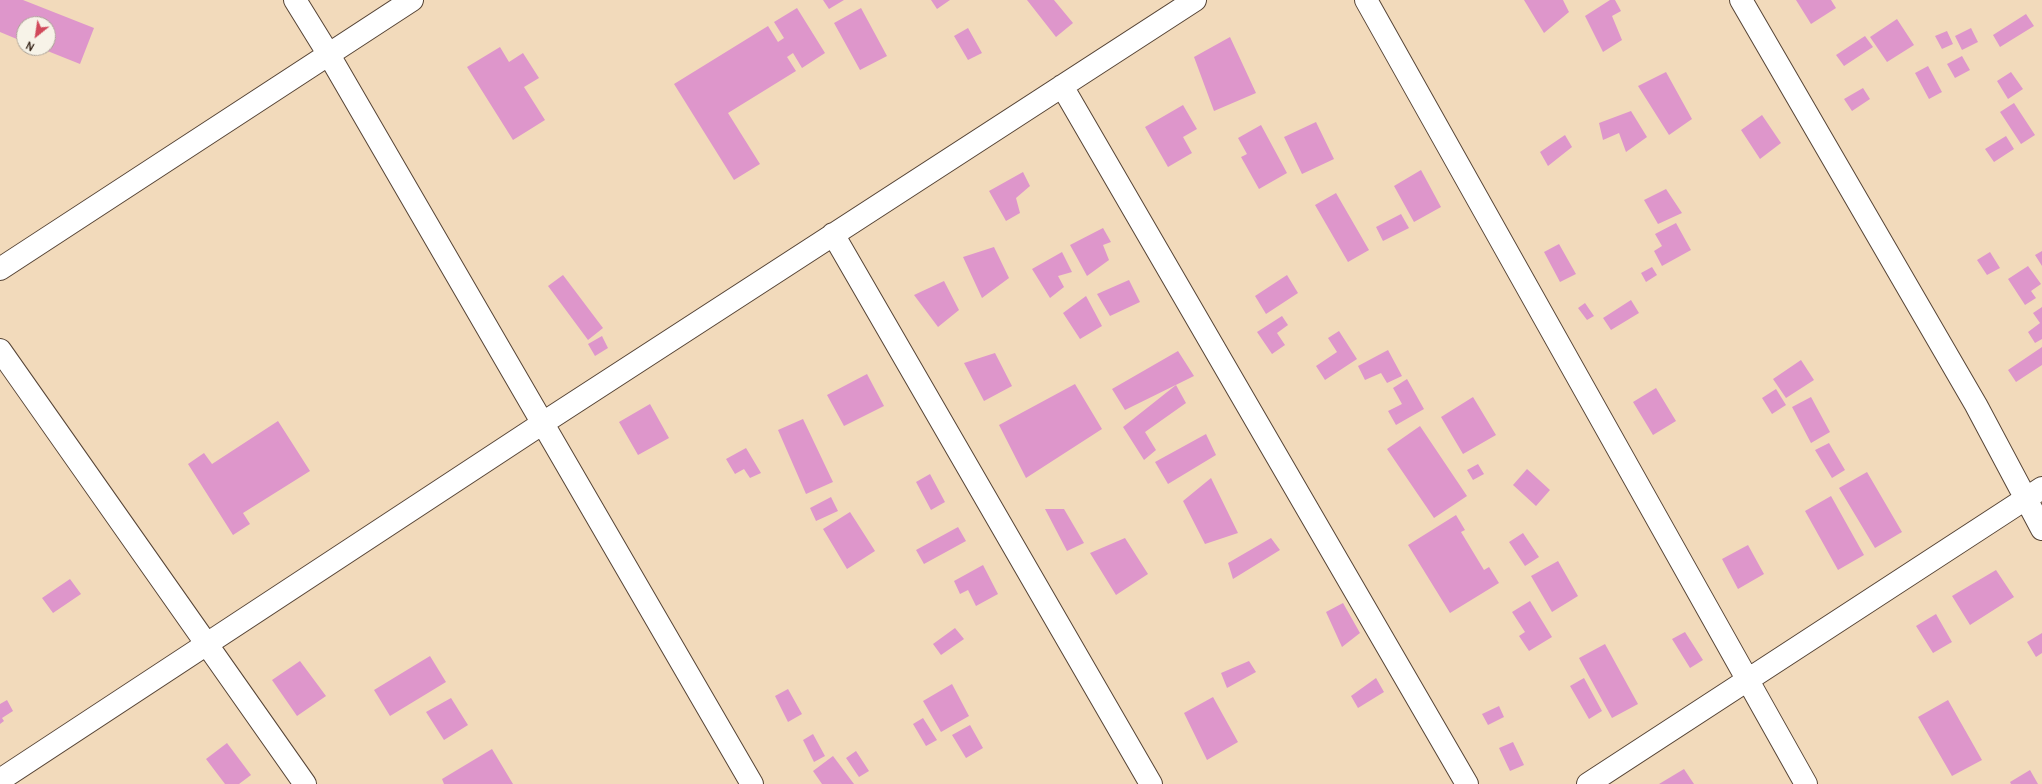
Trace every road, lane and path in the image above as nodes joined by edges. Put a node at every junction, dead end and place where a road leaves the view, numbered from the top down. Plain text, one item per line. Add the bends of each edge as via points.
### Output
1 (295, 0) edge
2 (412, 0) edge
3 (1195, 0) edge
4 (1366, 0) edge
5 (1740, 0) edge
6 (329, 55) junction
7 (1062, 86) junction
8 (833, 234) junction
9 (0, 269) edge
10 (0, 350) edge
11 (543, 423) junction
12 (2034, 493) edge
13 (2042, 529) edge
14 (207, 645) junction
15 (1748, 680) junction
16 (0, 780) edge
17 (305, 784) edge
18 (752, 784) edge
19 (1151, 784) edge
20 (1467, 784) edge
21 (1588, 784) edge
22 (1806, 784) edge

1 - 6 street
2 - 6 street
3 - 7 street
4 - 15 street
5 - 12 street via 1976,405
6 - 9 street
6 - 11 street
7 - 8 street
7 - 20 street
8 - 11 street
8 - 19 street
10 - 14 street
11 - 14 street
11 - 18 street
12 - 13 street
12 - 15 street
14 - 16 street
14 - 17 street
15 - 21 street
15 - 22 street

